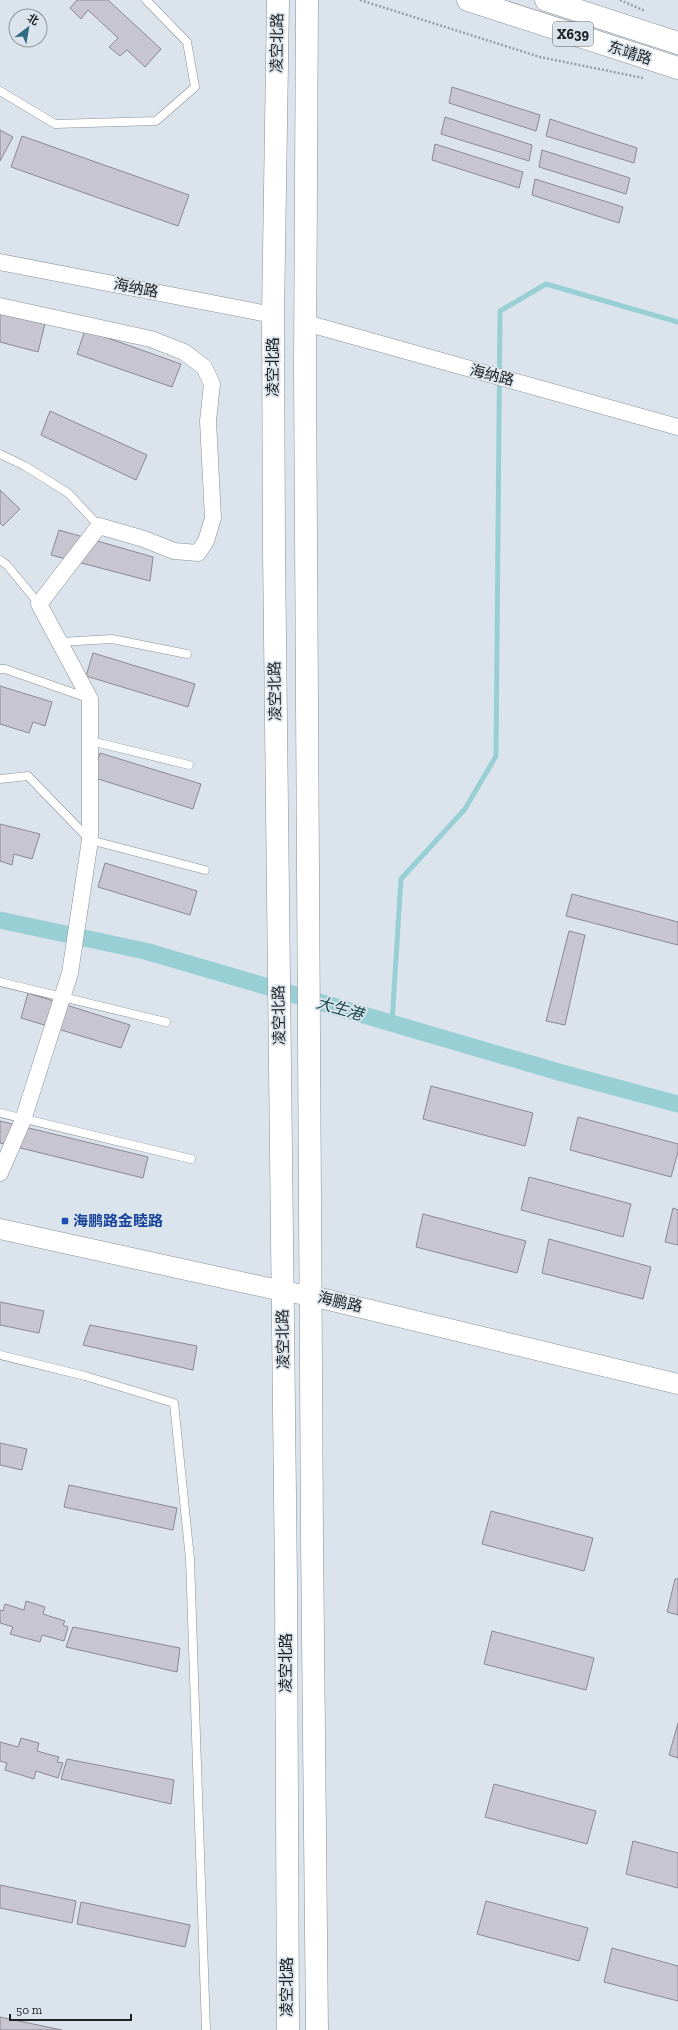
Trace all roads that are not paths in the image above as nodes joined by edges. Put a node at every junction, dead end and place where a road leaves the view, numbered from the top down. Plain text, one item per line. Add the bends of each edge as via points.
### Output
1 (146, 0) edge
2 (278, 0) edge
3 (307, 0) edge
4 (468, 0) edge
5 (546, 0) edge
6 (678, 43) edge
7 (678, 68) edge
8 (0, 91) edge
9 (0, 262) edge
10 (0, 306) edge
11 (273, 315) junction
12 (306, 323) junction
13 (678, 426) edge
14 (0, 454) edge
15 (99, 526) junction
16 (0, 560) edge
17 (39, 604) junction
18 (60, 642) junction
19 (187, 654) dead end
20 (0, 669) edge
21 (90, 698) junction
22 (91, 741) junction
23 (189, 765) dead end
24 (0, 779) edge
25 (90, 840) junction
26 (205, 870) dead end
27 (0, 982) edge
28 (62, 998) junction
29 (166, 1022) dead end
30 (0, 1113) edge
31 (23, 1120) junction
32 (191, 1159) dead end
33 (0, 1173) edge
34 (0, 1229) edge
35 (282, 1291) junction
36 (312, 1296) junction
37 (0, 1356) edge
38 (678, 1384) edge
39 (206, 2030) edge
40 (288, 2030) edge
41 (317, 2030) edge

1 - 8 lane via 186,42 195,87 156,121 55,124
2 - 11 main road, 凌空北路
3 - 12 main road, 凌空北路
4 - 7 main road, 东靖路 / X639
5 - 6 main road, 东靖路 / X639
9 - 11 street, 海纳路
10 - 15 street via 151,339 184,352 204,366 212,384 208,421 213,518 206,541 198,553 174,551
11 - 35 main road, 凌空北路
12 - 13 street, 海纳路
12 - 36 main road, 凌空北路
14 - 15 lane via 25,466 68,493
15 - 17 street
16 - 17 lane
17 - 18 street
18 - 19 lane via 112,639
18 - 21 street
20 - 21 lane
21 - 22 street
22 - 23 lane
22 - 25 street
24 - 25 lane via 28,776
25 - 26 lane
25 - 28 street via 70,973
27 - 28 lane
28 - 29 lane
28 - 31 street
30 - 31 lane
31 - 32 lane
31 - 33 street
34 - 35 street, 海鹏路
35 - 36 street, 海鹏路
35 - 40 main road, 凌空北路
36 - 38 street, 海鹏路
36 - 41 main road, 凌空北路
37 - 39 lane via 85,1376 174,1403 190,1559

